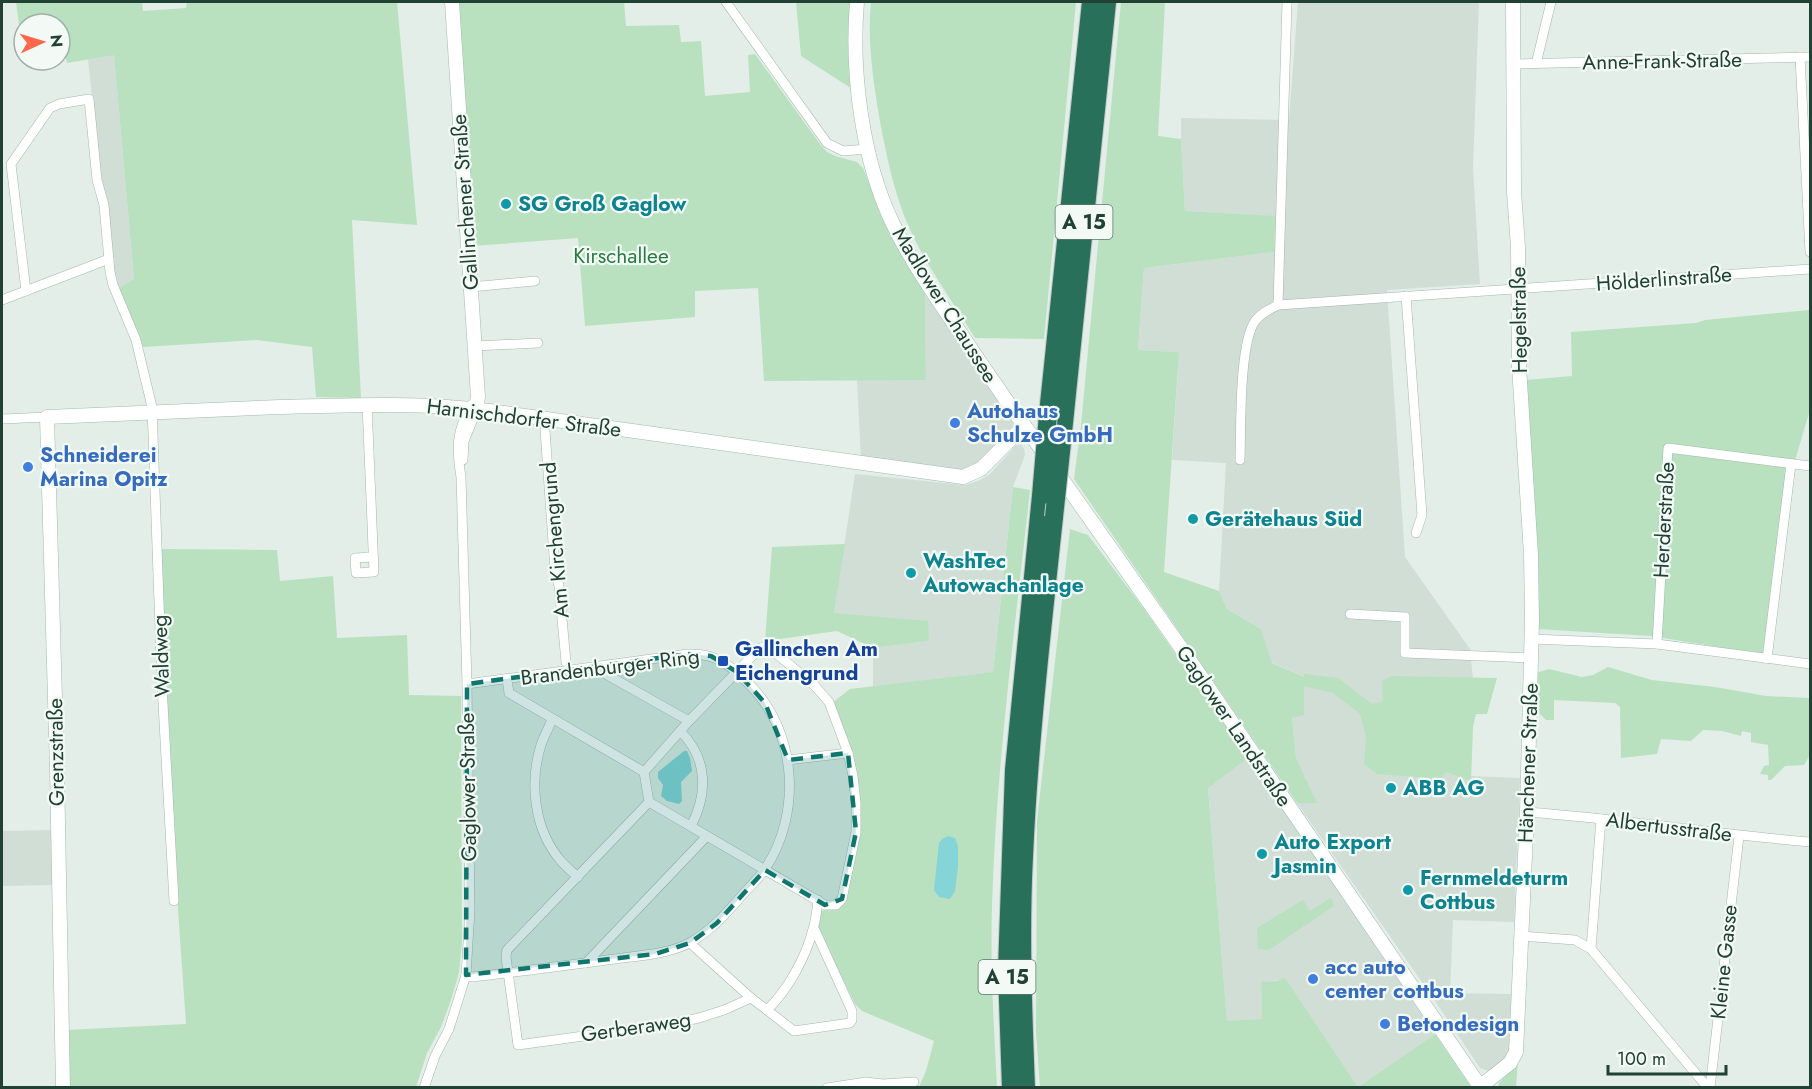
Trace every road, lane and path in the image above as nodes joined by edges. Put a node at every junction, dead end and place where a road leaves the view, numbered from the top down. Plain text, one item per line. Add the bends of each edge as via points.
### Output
1 (452, 2) edge
2 (726, 2) edge
3 (857, 2) edge
4 (1091, 2) edge
5 (1107, 2) edge
6 (1287, 2) edge
7 (1513, 2) edge
8 (1551, 2) edge
9 (1805, 57) edge
10 (1513, 64) junction
11 (1536, 64) junction
12 (867, 149) junction
13 (1810, 252) edge
14 (109, 259) junction
15 (1810, 269) edge
16 (535, 282) dead end
17 (471, 286) junction
18 (1518, 289) junction
19 (26, 291) junction
20 (1407, 296) junction
21 (2, 300) edge
22 (1278, 305) junction
23 (538, 343) dead end
24 (475, 346) junction
25 (367, 404) junction
26 (476, 406) junction
27 (152, 411) junction
28 (47, 417) junction
29 (546, 418) junction
30 (2, 419) edge
31 (1024, 426) junction
32 (1240, 460) dead end
33 (1791, 464) junction
34 (1810, 466) edge
35 (1416, 533) dead end
36 (373, 557) dead end
37 (1350, 614) dead end
38 (1531, 639) junction
39 (1657, 644) junction
40 (1531, 658) junction
41 (1767, 659) junction
42 (566, 662) dead end
43 (1810, 664) edge
44 (596, 666) junction
45 (737, 672) junction
46 (507, 679) junction
47 (467, 684) junction
48 (552, 719) junction
49 (689, 721) junction
50 (680, 731) junction
51 (848, 753) junction
52 (788, 760) junction
53 (644, 772) junction
54 (649, 802) junction
55 (1527, 812) junction
56 (1601, 819) junction
57 (691, 826) junction
58 (707, 836) junction
59 (1738, 836) junction
60 (1810, 842) edge
61 (765, 870) junction
62 (578, 877) junction
63 (818, 900) junction
64 (174, 901) dead end
65 (814, 928) junction
66 (1521, 936) junction
67 (690, 943) junction
68 (1591, 949) junction
69 (586, 963) junction
70 (508, 973) junction
71 (466, 975) junction
72 (751, 998) junction
73 (767, 1010) junction
74 (914, 1082) dead end
75 (1481, 1087) edge
76 (63, 1088) edge
77 (424, 1088) edge
78 (827, 1088) edge
79 (1011, 1088) edge
80 (1026, 1088) edge
81 (1709, 1088) edge

1 - 17 street, Gallinchener Straße
2 - 12 street via 827,143 843,151
3 - 12 street, Madlower Chaussee via 856,62
4 - 79 highway, A 15, bridge via 1014,770 1007,970
5 - 80 highway, A 15, bridge via 1040,643 1024,858
6 - 22 street
7 - 10 street, Hegelstraße
8 - 11 street
9 - 11 street, Anne-Frank-Straße
9 - 13 street
10 - 11 street, Anne-Frank-Straße
10 - 18 street, Hegelstraße
12 - 31 street, Madlower Chaussee via 881,193 908,252
14 - 19 street
14 - 19 street, Waldweg via 89,99 59,104 50,108 11,164
14 - 27 street, Waldweg via 113,285 136,340
15 - 18 street, Hölderlinstraße
16 - 17 street
17 - 24 street, Gallinchener Straße
18 - 20 street, Hölderlinstraße
18 - 38 street, Hegelstraße via 1531,555
19 - 21 street
20 - 22 street, Hölderlinstraße
20 - 35 street via 1422,515
22 - 32 street via 1264,312 1249,332
23 - 24 street
24 - 26 street, Gallinchener Straße
25 - 26 street, Harnischdorfer Straße
25 - 27 street, Harnischdorfer Straße
25 - 36 street
26 - 29 street, Harnischdorfer Straße
26 - 47 street, Gaglower Straße via 464,441 461,477
27 - 28 street, Harnischdorfer Straße
27 - 64 street, Waldweg
28 - 30 street, Harnischdorfer Straße
28 - 76 street, Grenzstraße
29 - 31 street, Harnischdorfer Straße via 963,477 981,469
29 - 42 street, Am Kirchengrund via 555,570
31 - 75 street, Gaglower Landstraße via 1186,654
33 - 34 street, Herderstraße
33 - 39 street, Herderstraße via 1668,448
33 - 41 street
37 - 40 street via 1405,617 1405,653
38 - 39 street
38 - 40 street, Hänchener Straße
39 - 41 street
40 - 55 street, Hänchener Straße
41 - 43 street
44 - 45 street, Brandenburger Ring via 701,654
44 - 46 street, Brandenburger Ring
44 - 49 street
45 - 49 street
45 - 51 street via 760,648 772,650 829,702
45 - 52 street, Brandenburger Ring via 773,716
46 - 47 street, Brandenburger Ring
46 - 48 street via 509,693
47 - 71 street, Gaglower Straße via 470,910
48 - 53 street
48 - 62 street via 535,773 538,814 560,861
49 - 50 street
50 - 53 street
50 - 57 street via 690,741 701,764 702,797
51 - 52 street
51 - 63 street via 856,832 842,899 836,905
52 - 61 street, Brandenburger Ring via 786,814
53 - 54 street
54 - 57 street
54 - 62 street
55 - 56 street, Albertusstraße
55 - 66 street, Hänchener Straße
56 - 59 street, Albertusstraße
56 - 68 street
57 - 58 street
58 - 61 street
58 - 69 street
59 - 60 street, Albertusstraße
59 - 81 street, Kleine Gasse
61 - 63 street
61 - 67 street, Brandenburger Ring via 717,923
62 - 70 street via 507,950
63 - 65 street
65 - 73 street via 796,968
65 - 73 street via 852,1011 852,1020 794,1031
66 - 68 street via 1575,940
66 - 75 street, Hänchener Straße via 1516,1052 1510,1063
67 - 69 street, Brandenburger Ring via 655,954
67 - 72 street
68 - 81 street
69 - 70 street, Brandenburger Ring
70 - 71 street, Brandenburger Ring
70 - 72 street, Gerberaweg via 518,1045 671,1024 724,1010
71 - 77 street, Gaglower Straße
72 - 73 street
74 - 78 street via 866,1082

